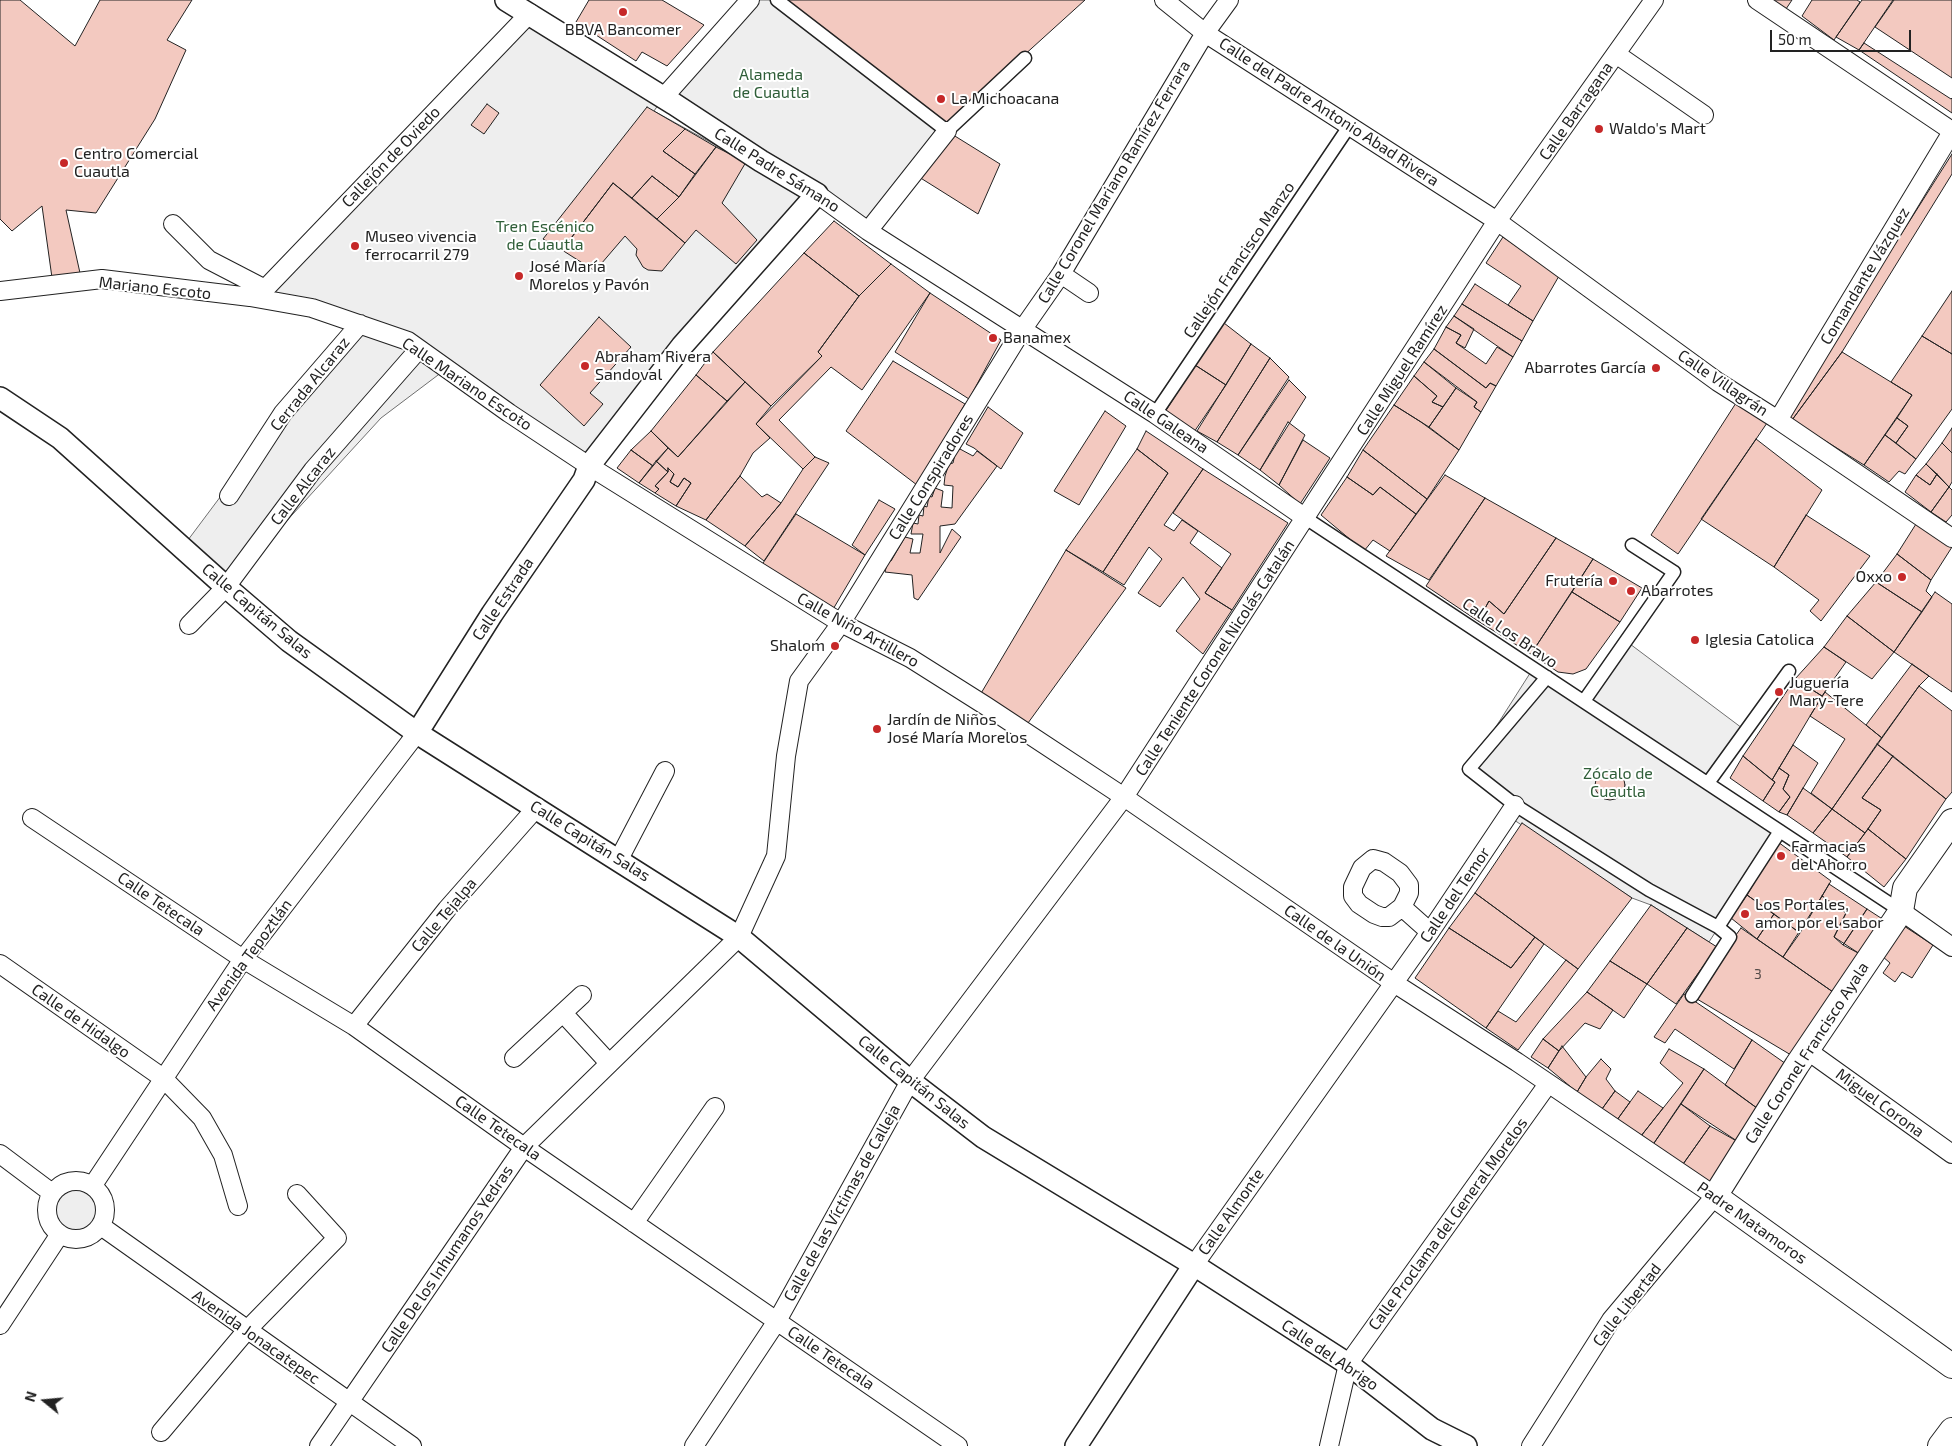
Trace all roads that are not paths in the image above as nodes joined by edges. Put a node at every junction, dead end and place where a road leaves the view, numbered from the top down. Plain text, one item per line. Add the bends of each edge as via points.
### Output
1 (506, 0) edge
2 (750, 0) edge
3 (777, 0) edge
4 (1164, 0) edge
5 (1229, 0) edge
6 (1654, 0) edge
7 (1757, 0) edge
8 (530, 13) junction
9 (1205, 33) junction
10 (1616, 54) junction
11 (1025, 58) dead end
12 (663, 98) junction
13 (1704, 115) dead end
14 (1350, 124) junction
15 (947, 131) junction
16 (1952, 131) edge
17 (817, 194) junction
18 (1498, 221) junction
19 (173, 224) dead end
20 (868, 231) junction
21 (1061, 274) junction
22 (0, 291) edge
23 (257, 293) junction
24 (1089, 293) dead end
25 (360, 324) junction
26 (1022, 330) junction
27 (419, 349) junction
28 (0, 398) edge
29 (1155, 414) junction
30 (1778, 420) junction
31 (589, 466) junction
32 (229, 496) dead end
33 (1307, 519) junction
34 (1952, 538) edge
35 (1632, 544) dead end
36 (226, 588) junction
37 (841, 623) junction
38 (189, 625) dead end
39 (1789, 671) dead end
40 (1547, 677) junction
41 (1584, 701) junction
42 (417, 733) junction
43 (665, 771) dead end
44 (1708, 783) junction
45 (1124, 797) junction
46 (1515, 805) junction
47 (537, 807) junction
48 (32, 818) dead end
49 (1952, 821) edge
50 (1780, 831) junction
51 (619, 859) junction
52 (1402, 907) dead end
53 (1901, 910) junction
54 (1718, 927) junction
55 (1430, 932) junction
56 (739, 937) junction
57 (1952, 947) edge
58 (243, 959) junction
59 (0, 964) edge
60 (1394, 984) junction
61 (582, 995) dead end
62 (1692, 996) dead end
63 (563, 1013) junction
64 (354, 1026) junction
65 (1808, 1051) junction
66 (514, 1058) dead end
67 (609, 1063) junction
68 (163, 1078) junction
69 (910, 1081) junction
70 (1548, 1084) junction
71 (715, 1107) dead end
72 (524, 1147) junction
73 (0, 1154) edge
74 (1952, 1154) edge
75 (93, 1185) junction
76 (52, 1193) junction
77 (297, 1194) dead end
78 (1715, 1196) junction
79 (238, 1206) dead end
80 (634, 1223) junction
81 (101, 1226) junction
82 (60, 1234) junction
83 (1194, 1265) junction
84 (777, 1321) junction
85 (0, 1325) edge
86 (246, 1330) junction
87 (1348, 1364) junction
88 (1952, 1366) edge
89 (349, 1403) junction
90 (1952, 1430) edge
91 (161, 1432) dead end
92 (319, 1446) edge
93 (412, 1446) edge
94 (694, 1446) edge
95 (958, 1446) edge
96 (1076, 1446) edge
97 (1329, 1446) edge
98 (1466, 1446) edge
99 (1531, 1446) edge
100 (1940, 1446) edge

1 - 8 street, Calle Padre Sámano
2 - 12 street
3 - 15 street
4 - 9 street, Calle del Padre Antonio Abad Rivera
5 - 9 street, Calle Coronel Mariano Ramírez Ferrara
6 - 10 street, Calle Barragana
7 - 16 street
8 - 12 street, Calle Padre Sámano
8 - 23 street, Callejón de Oviedo
9 - 14 street, Calle del Padre Antonio Abad Rivera
9 - 21 street, Calle Coronel Mariano Ramírez Ferrara
10 - 13 street
10 - 18 street, Calle Barragana
11 - 15 street
12 - 17 street, Calle Padre Sámano
14 - 18 street, Calle del Padre Antonio Abad Rivera
14 - 29 street, Callejón Francisco Manzo
15 - 20 street
16 - 30 street, Comandante Vázquez
17 - 20 street, Calle Padre Sámano
17 - 31 street, Calle Estrada via 682,346
18 - 30 street, Calle Villagrán via 1718,382
18 - 33 street, Calle Miguel Ramírez
19 - 23 street via 210,260
20 - 26 street, Calle Padre Sámano
21 - 24 street
21 - 26 street, Calle Coronel Mariano Ramírez Ferrara
22 - 23 street, Mariano Escoto via 102,279
23 - 25 street, Calle Mariano Escoto
25 - 27 street, Calle Mariano Escoto
25 - 32 street, Cerrada Alcaraz via 283,413
26 - 29 street, Calle Galeana
26 - 37 street, Calle Conspiradores
27 - 31 street, Calle Mariano Escoto
27 - 36 street, Calle Alcaraz via 313,470
28 - 36 street, Calle Capitán Salas via 60,438
29 - 33 street, Calle Galeana
30 - 34 street, Calle Villagrán
31 - 37 street, Calle Niño Artillero
31 - 42 street, Calle Estrada via 584,480 492,614
33 - 40 street, Calle Los Bravo
33 - 45 street, Calle Teniente Coronel Nicolás Catalán
35 - 41 street via 1674,572
36 - 38 street, Calle Alcaraz
36 - 42 street, Calle Capitán Salas via 289,641
37 - 45 street, Calle Niño Artillero via 910,658
37 - 56 street, Calle Conspiradores via 799,681 786,756 776,856
39 - 44 street
40 - 41 street, Calle Los Bravo
40 - 46 street via 1469,769
41 - 44 street, Calle Los Bravo
42 - 47 street, Calle Capitán Salas
42 - 58 street, Avenida Tepoztlán
43 - 51 street
44 - 50 street, Calle Los Bravo
45 - 60 street, Calle de la Unión
45 - 69 street, Calle de las Víctimas de Calleja
46 - 54 street via 1649,890
46 - 55 street, Calle del Temor
47 - 51 street, Calle Capitán Salas
47 - 64 street, Calle Tejalpa via 447,909
48 - 58 street, Calle Tetecala
49 - 53 main road via 1905,888
50 - 53 street, Calle Los Bravo
50 - 54 street
51 - 56 street, Calle Capitán Salas
52 - 55 street
53 - 57 street
53 - 65 main road, Calle Coronel Francisco Ayala
54 - 62 street via 1730,937
55 - 60 street, Calle del Temor
56 - 67 street, Calle De los Inhumanos Yedras
56 - 69 street, Calle Capitán Salas
58 - 64 street, Calle Tetecala
58 - 68 street, Avenida Tepoztlán
59 - 68 street, Calle de Hidalgo
60 - 70 street, Calle de la Unión
60 - 83 street, Calle Almonte
61 - 63 street
63 - 66 street
63 - 67 street
64 - 72 street, Calle Tetecala
65 - 74 street, Miguel Corona
65 - 78 main road, Calle Coronel Francisco Ayala
67 - 72 street, Calle De los Inhumanos Yedras
68 - 75 street, Avenida Tepoztlán
68 - 79 street, Calle de Hidalgo via 202,1118 223,1155
69 - 83 street, Calle Capitán Salas via 983,1136
69 - 84 street, Calle de las Víctimas de Calleja
70 - 78 street, Padre Matamoros
70 - 87 street, Calle Proclama del General Morelos
71 - 80 street
72 - 80 street, Calle Tetecala
72 - 89 street, Calle De los Inhumanos Yedras
73 - 76 street
75 - 76 street via 79,1180 64,1183
75 - 81 street via 103,1197 106,1212
76 - 82 street via 47,1207 50,1222
77 - 86 street via 336,1238
78 - 88 main road, Padre Matamoros
78 - 99 street, Calle Libertad via 1611,1320
80 - 84 street, Calle Tetecala
81 - 82 street via 89,1236 74,1239
81 - 86 street, Avenida Jonacatepec
82 - 85 street
83 - 87 street, Calle del Abrigo
83 - 96 street, Calle Almonte
84 - 94 street, Calle de las Víctimas de Calleja
84 - 95 street, Calle Tetecala
86 - 89 street, Avenida Jonacatepec
86 - 91 street
87 - 97 street
87 - 98 street, Calle del Abrigo via 1432,1429
89 - 92 street, Calle De los Inhumanos Yedras
89 - 93 street, Avenida Jonacatepec
90 - 100 main road

